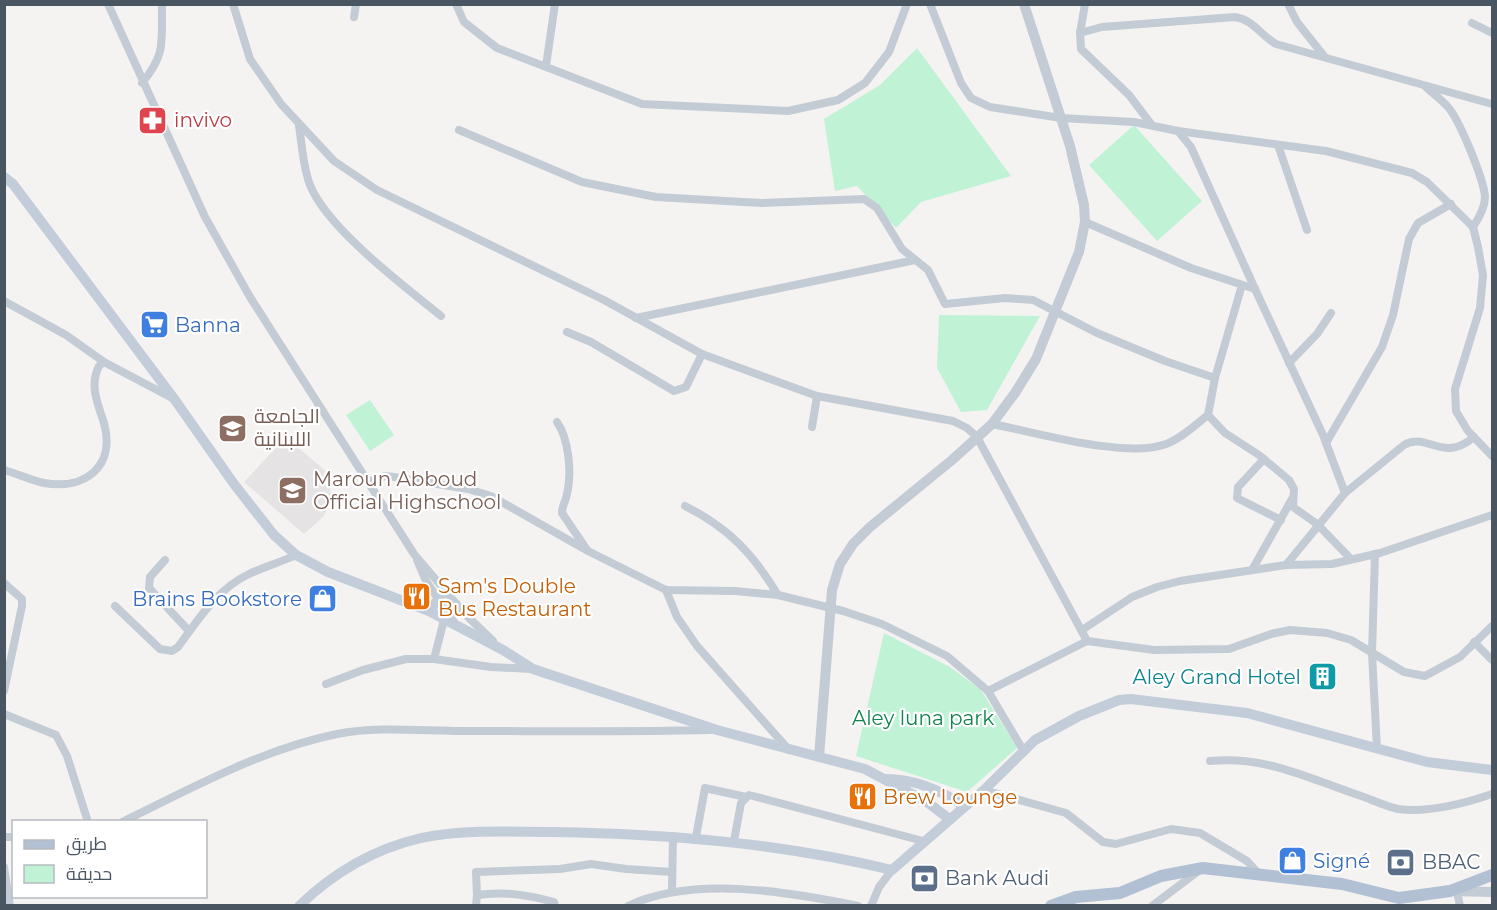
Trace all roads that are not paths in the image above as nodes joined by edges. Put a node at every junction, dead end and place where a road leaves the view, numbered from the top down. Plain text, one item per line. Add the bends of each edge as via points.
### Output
1 (108, 4) edge
2 (162, 4) edge
3 (233, 4) edge
4 (356, 4) edge
5 (456, 4) edge
6 (555, 4) edge
7 (907, 4) edge
8 (930, 4) edge
9 (1024, 4) edge
10 (1084, 4) edge
11 (1288, 4) edge
12 (354, 17) dead end
13 (1472, 23) dead end
14 (1080, 33) junction
15 (1492, 33) edge
16 (1324, 56) junction
17 (546, 66) junction
18 (142, 83) junction
19 (1425, 86) junction
20 (1492, 104) edge
21 (1061, 118) junction
22 (299, 124) junction
23 (1151, 124) junction
24 (459, 130) dead end
25 (1178, 131) junction
26 (1278, 145) junction
27 (4, 177) edge
28 (1451, 204) junction
29 (1085, 222) junction
30 (1473, 227) junction
31 (1307, 230) dead end
32 (915, 260) junction
33 (1242, 285) junction
34 (1255, 289) junction
35 (4, 301) edge
36 (1054, 312) junction
37 (1331, 313) dead end
38 (441, 316) dead end
39 (636, 318) junction
40 (567, 332) dead end
41 (702, 354) junction
42 (104, 362) junction
43 (1290, 363) junction
44 (1215, 378) junction
45 (817, 396) junction
46 (175, 400) junction
47 (1208, 415) junction
48 (557, 422) dead end
49 (992, 424) junction
50 (813, 427) dead end
51 (977, 436) junction
52 (1474, 437) junction
53 (1326, 443) junction
54 (1492, 456) edge
55 (1264, 459) junction
56 (4, 470) edge
57 (367, 482) junction
58 (1345, 493) junction
59 (1292, 499) junction
60 (685, 506) dead end
61 (1492, 515) edge
62 (1281, 520) junction
63 (1317, 524) junction
64 (588, 551) junction
65 (414, 554) junction
66 (1375, 554) junction
67 (296, 555) junction
68 (165, 560) dead end
69 (1351, 560) junction
70 (1286, 565) junction
71 (1252, 570) junction
72 (4, 583) edge
73 (446, 590) junction
74 (666, 590) junction
75 (778, 595) junction
76 (437, 598) junction
77 (115, 606) dead end
78 (830, 608) junction
79 (429, 611) junction
80 (444, 620) junction
81 (1492, 626) edge
82 (459, 628) junction
83 (1082, 630) junction
84 (189, 631) junction
85 (1087, 641) junction
86 (1474, 642) junction
87 (503, 650) junction
88 (1372, 653) junction
89 (434, 658) junction
90 (1492, 660) edge
91 (533, 669) junction
92 (326, 684) dead end
93 (4, 691) edge
94 (988, 691) junction
95 (4, 714) edge
96 (717, 730) junction
97 (1377, 749) junction
98 (1023, 750) junction
99 (789, 751) junction
100 (819, 757) junction
101 (1210, 761) dead end
102 (1492, 770) edge
103 (886, 779) junction
104 (936, 790) junction
105 (984, 790) junction
106 (1492, 794) edge
107 (746, 797) junction
108 (927, 802) junction
109 (964, 806) junction
110 (948, 818) junction
111 (87, 820) edge
112 (126, 820) edge
113 (673, 836) junction
114 (696, 837) junction
115 (734, 841) junction
116 (923, 841) junction
117 (4, 867) edge
118 (1203, 868) junction
119 (892, 870) junction
120 (672, 872) junction
121 (1260, 875) junction
122 (1492, 875) edge
123 (672, 891) junction
124 (1453, 892) junction
125 (1492, 892) edge
126 (477, 895) junction
127 (10, 906) edge
128 (299, 906) edge
129 (476, 906) edge
130 (555, 906) edge
131 (628, 906) edge
132 (858, 906) edge
133 (871, 906) edge
134 (1051, 906) edge
135 (1152, 906) edge
136 (1460, 906) edge

1 - 18 street
2 - 18 street via 160,57
3 - 22 street via 250,59
4 - 12 street
5 - 17 street via 464,22 482,38 497,48
6 - 17 street
7 - 17 street via 889,52 865,83 838,100 800,109 656,107
8 - 21 street via 961,83 971,98 990,107
9 - 21 street
10 - 14 street
11 - 16 street
13 - 15 street
14 - 16 street via 1102,27 1235,16 1253,22 1276,44
14 - 23 street via 1081,49 1129,95
16 - 19 street
18 - 57 street via 220,246
19 - 20 street
19 - 30 street via 1458,122 1479,177 1485,197 1482,214
21 - 23 street
21 - 29 street
22 - 38 street via 309,183 327,212 372,260
22 - 39 street via 334,161 377,190
23 - 25 street
24 - 32 street via 582,182 656,197 761,203 864,199 877,208 902,249
25 - 26 street
25 - 34 street via 1191,147
26 - 28 street via 1326,151 1412,173
26 - 31 street
27 - 46 main road via 60,243
28 - 30 street
28 - 53 street via 1418,223 1409,239 1382,347
29 - 33 street via 1191,268
29 - 36 street via 1079,252
30 - 52 street via 1483,275 1480,308 1455,389 1456,411
32 - 36 street via 928,270 945,304 1022,299 1033,300
32 - 39 street
33 - 34 street
33 - 44 street
34 - 43 street
35 - 42 street via 66,335
36 - 44 street via 1165,361
36 - 49 street via 1031,368
37 - 43 street
39 - 41 street
40 - 41 street via 591,342 671,391 686,387
41 - 45 street
42 - 46 street
42 - 56 street via 94,380 106,440 100,468 79,480 46,483
43 - 53 street
44 - 47 street
45 - 50 street
45 - 51 street via 953,421
46 - 67 main road via 234,484 274,535
47 - 49 street via 1178,439 1144,449
47 - 55 street
48 - 64 street via 564,435 567,456 568,488 562,513
49 - 51 street
51 - 78 street via 853,544 836,575
51 - 83 street
52 - 54 street
52 - 58 street via 1464,446 1450,450 1409,442
53 - 58 street
55 - 59 street via 1289,480 1294,489
55 - 62 street via 1238,487 1237,498
57 - 64 street via 385,476 479,492
57 - 65 street
58 - 63 street
59 - 62 street
59 - 63 street via 1298,512
60 - 75 street via 733,536
61 - 66 street
62 - 71 street
63 - 69 street
63 - 70 street
64 - 74 street
65 - 73 street
65 - 76 street
66 - 69 street
66 - 88 street
67 - 79 main road
67 - 84 street via 232,584
68 - 84 street via 150,577 149,588
69 - 70 street
70 - 71 street
71 - 83 street via 1157,587 1132,597
72 - 93 street via 22,599
73 - 76 main road
73 - 87 street
74 - 75 street
74 - 99 street via 677,617 697,646
75 - 78 street
76 - 79 main road
76 - 82 street
77 - 84 street via 165,652 178,647
78 - 94 street via 917,640 960,665
78 - 100 street
79 - 80 main road
80 - 82 main road
80 - 89 street
81 - 86 street
82 - 87 main road
83 - 85 street
85 - 88 street via 1154,650 1229,649 1271,634 1308,630 1352,640
85 - 94 street
86 - 88 street via 1460,657 1425,676 1404,672
86 - 90 street
87 - 91 main road
88 - 97 street
89 - 91 street
89 - 92 street via 382,664
91 - 96 main road
94 - 98 street
95 - 111 street via 56,735 67,756
96 - 99 main road
96 - 112 street via 339,734 268,756
97 - 98 main road via 1247,713 1131,699 1107,703 1079,716
97 - 102 main road via 1427,762
98 - 105 main road
99 - 100 main road
100 - 103 main road
101 - 106 street via 1248,760 1286,768 1398,808 1437,809
103 - 104 main road via 902,779
103 - 108 main road
104 - 108 main road
104 - 109 main road
105 - 109 main road
105 - 121 street via 1066,813 1103,842 1116,844 1171,829 1200,833 1247,861
107 - 114 street via 705,788
107 - 115 street via 741,803
107 - 116 street via 774,800
108 - 110 main road
109 - 110 main road
110 - 116 main road
113 - 114 main road
113 - 120 street
113 - 128 main road via 477,832 421,838 338,872
114 - 115 main road
115 - 119 main road via 842,857
116 - 119 main road
117 - 127 street
118 - 121 main road
118 - 134 main road via 1161,876 1120,893 1061,900
118 - 135 street
119 - 133 street
120 - 123 street
120 - 126 street via 591,864 541,870 495,869 476,872
121 - 124 main road via 1342,884 1399,898
122 - 124 main road
123 - 131 street
123 - 132 street via 710,888 816,897
124 - 125 street
124 - 136 street
126 - 129 street
126 - 130 street via 530,895 554,902

